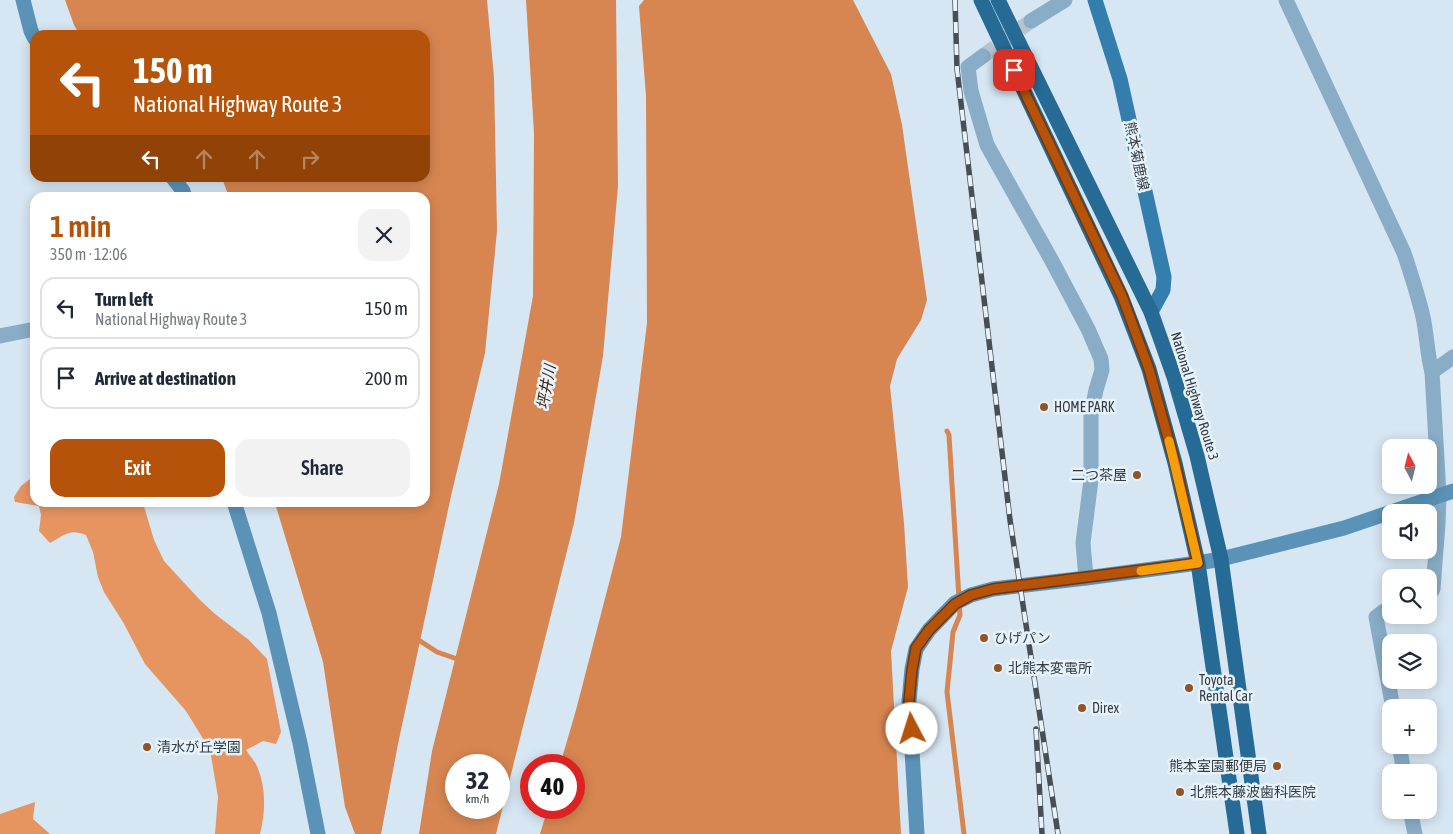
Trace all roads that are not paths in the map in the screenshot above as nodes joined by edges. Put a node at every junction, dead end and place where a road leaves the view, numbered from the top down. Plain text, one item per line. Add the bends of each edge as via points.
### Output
1 (23, 0) edge
2 (981, 0) edge
3 (998, 0) edge
4 (1065, 0) edge
5 (1095, 0) edge
6 (1289, 1) edge
7 (1031, 21) tunnel mouth
8 (31, 30) edge
9 (983, 56) tunnel mouth
10 (1151, 312) junction
11 (30, 330) edge
12 (0, 336) edge
13 (1453, 357) edge
14 (1432, 372) junction
15 (1446, 493) edge
16 (236, 507) edge
17 (1222, 559) junction
18 (1198, 563) junction
19 (1435, 569) edge
20 (1086, 578) junction
21 (1382, 612) edge
22 (1390, 699) edge
23 (1412, 819) edge
24 (318, 834) edge
25 (917, 834) edge
26 (1238, 834) edge
27 (1259, 834) edge
28 (1415, 834) edge

1 - 8 street
2 - 18 highway via 1122,296 1149,369
3 - 10 highway, National Highway Route 3
4 - 7 street
5 - 10 main road, 熊本菊鹿線 via 1120,79 1164,277 1163,290
6 - 14 street via 1404,252 1423,318
9 - 20 street via 968,67 971,91 987,145 1052,261 1101,359 1102,370 1091,415 1091,480 1083,543
10 - 17 highway, National Highway Route 3 via 1179,394
11 - 12 street
13 - 14 street
14 - 15 street
15 - 17 street via 1344,528
15 - 19 street via 1438,524
16 - 24 street via 269,613
17 - 18 street
17 - 27 highway, National Highway Route 3
18 - 20 street
18 - 26 highway
20 - 25 street via 993,589 970,596 955,604 916,648 909,701
21 - 22 street via 1376,617
23 - 28 street

